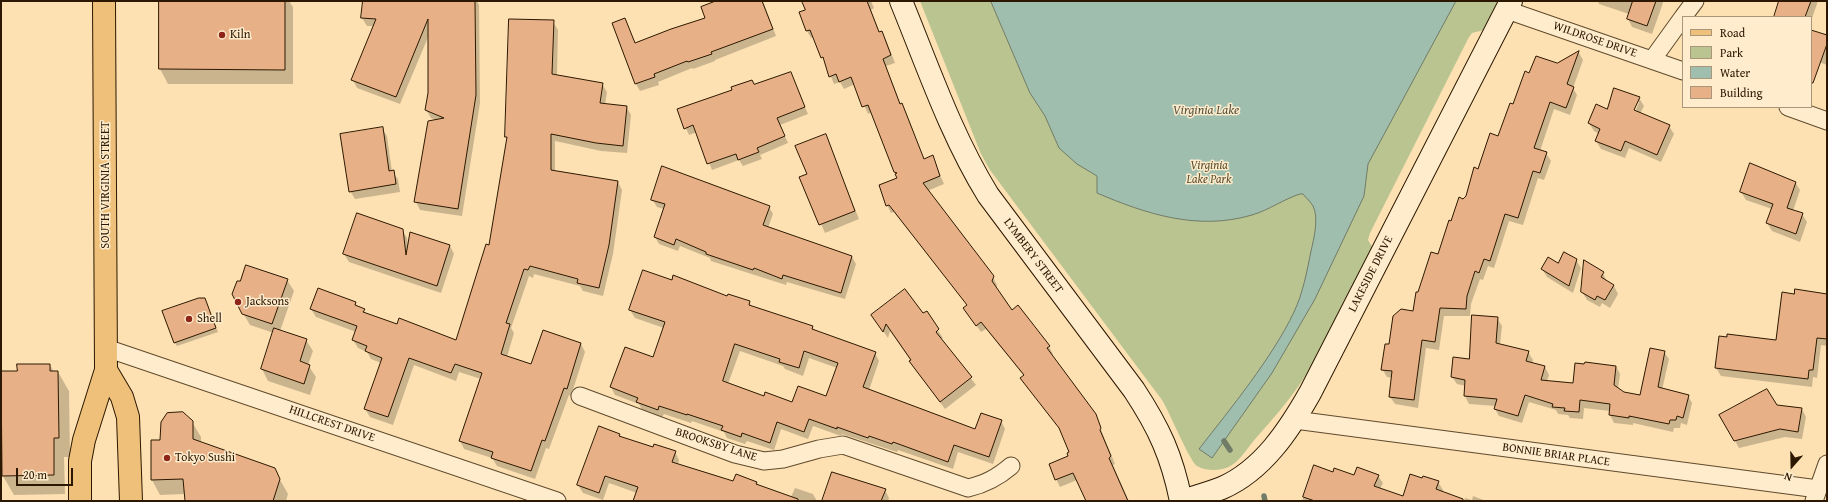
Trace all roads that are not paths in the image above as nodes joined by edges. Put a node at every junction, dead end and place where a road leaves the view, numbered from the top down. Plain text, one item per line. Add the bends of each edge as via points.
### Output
1 (104, 1) edge
2 (901, 1) edge
3 (1695, 1) edge
4 (1509, 5) edge
5 (1684, 16) edge
6 (1682, 18) edge
7 (1652, 60) junction
8 (1682, 71) edge
9 (1791, 108) edge
10 (1827, 121) edge
11 (106, 348) junction
12 (106, 370) junction
13 (580, 396) dead end
14 (1295, 420) junction
15 (1827, 464) edge
16 (1011, 466) dead end
17 (1816, 495) edge
18 (80, 501) edge
19 (131, 501) edge
20 (557, 501) edge
21 (1182, 501) edge

1 - 11 main road, SOUTH VIRGINIA STREET
2 - 21 street, LYMBERY STREET via 955,133 974,172 1001,213 1151,416 1165,442 1176,472
3 - 5 street
4 - 7 street, WILDROSE DRIVE
4 - 14 street, LAKESIDE DRIVE
6 - 7 street
7 - 8 street, WILDROSE DRIVE
9 - 10 street
11 - 12 main road, SOUTH VIRGINIA STREET
11 - 20 street, HILLCREST DRIVE
12 - 18 main road, SOUTH VIRGINIA STREET via 84,440 80,461
12 - 19 main road via 122,397 128,417
13 - 16 street, BROOKSBY LANE via 735,454 764,461 843,445 968,488 985,484
14 - 17 street, BONNIE BRIAR PLACE
14 - 21 street, LAKESIDE DRIVE via 1257,465 1241,477 1223,487
15 - 17 street

